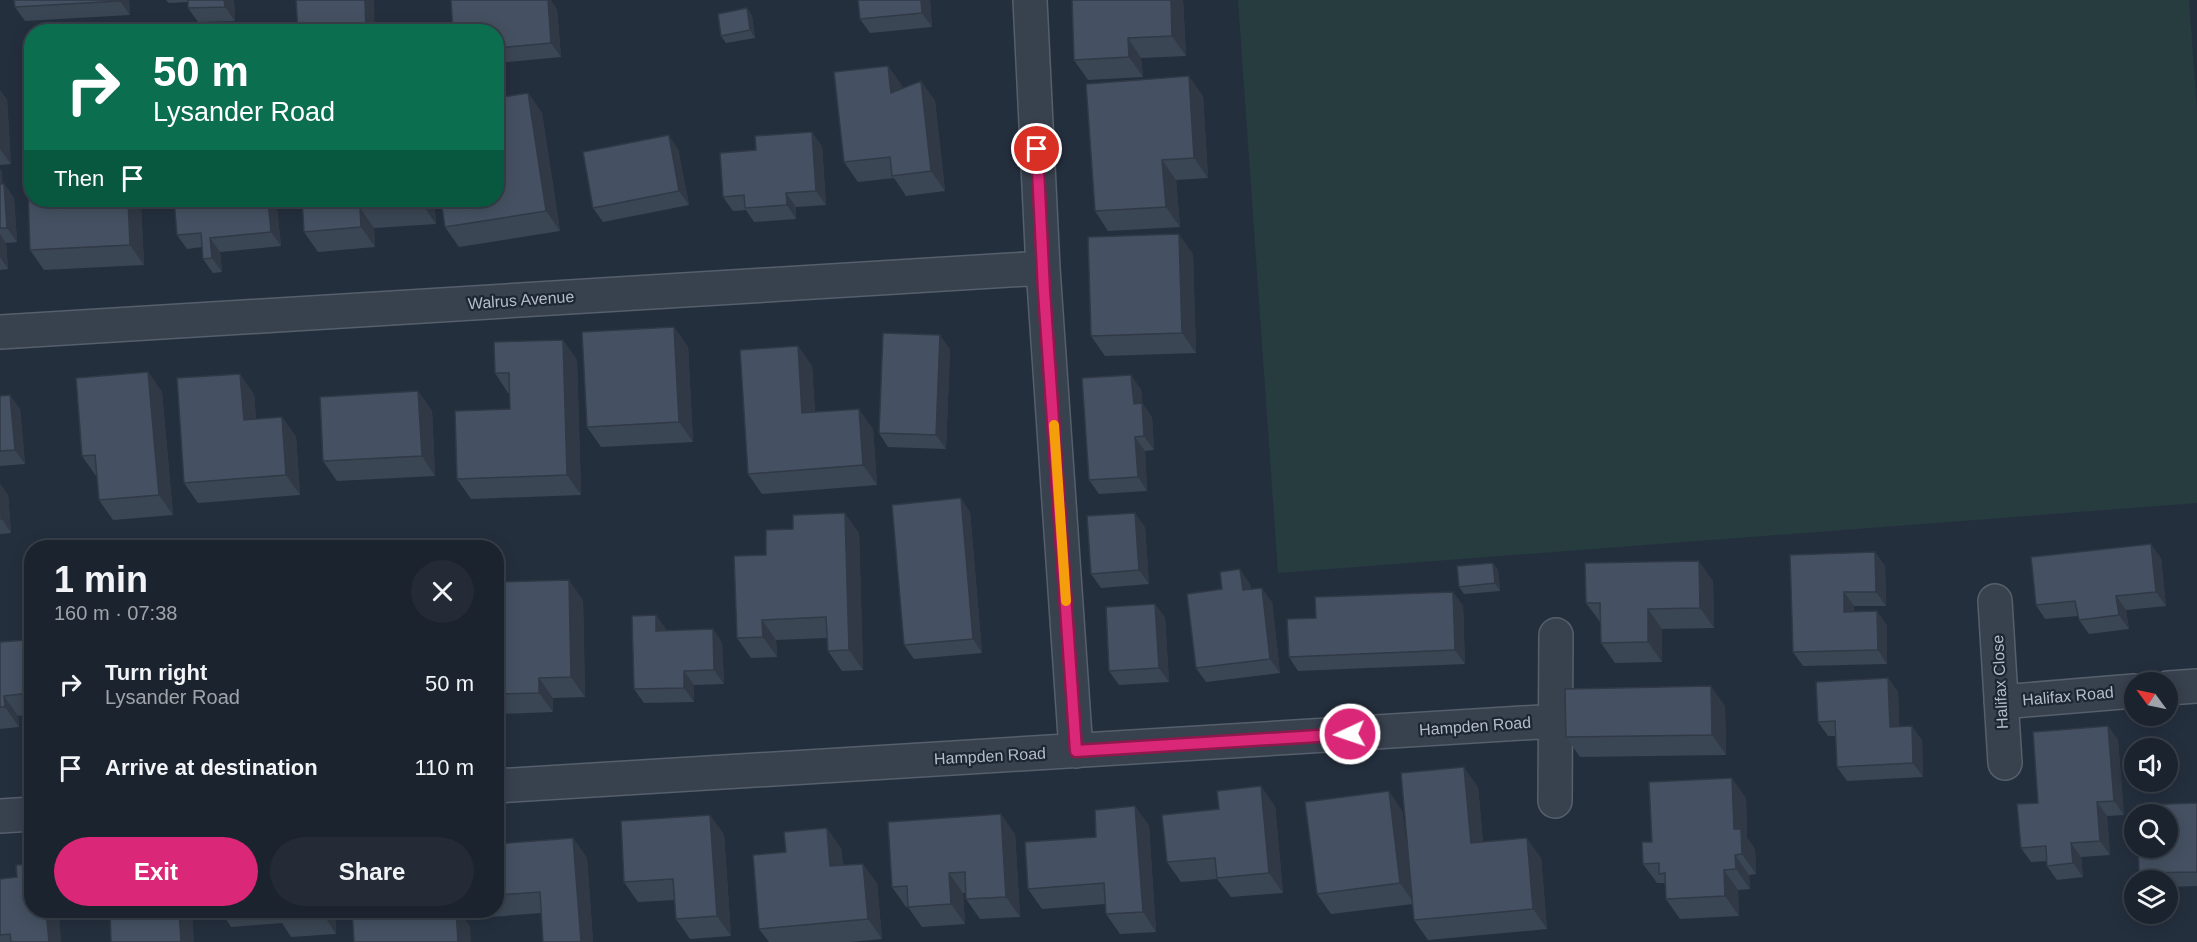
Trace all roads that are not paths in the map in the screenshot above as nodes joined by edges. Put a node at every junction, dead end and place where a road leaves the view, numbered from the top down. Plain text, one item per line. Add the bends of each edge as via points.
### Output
1 (1030, 0) edge
2 (1043, 268) junction
3 (0, 332) edge
4 (1995, 602) dead end
5 (1556, 635) dead end
6 (2197, 686) edge
7 (2178, 687) edge
8 (2124, 692) edge
9 (2001, 702) junction
10 (1556, 721) junction
11 (1076, 751) junction
12 (2005, 763) dead end
13 (504, 786) edge
14 (1555, 801) dead end
15 (24, 814) edge
16 (0, 816) edge

1 - 2 street
2 - 3 street, Walrus Avenue
2 - 11 street
4 - 9 street, Halifax Close
5 - 10 street
6 - 7 street
8 - 9 street, Halifax Road
9 - 12 street, Halifax Close
10 - 11 street, Hampden Road
10 - 14 street
11 - 13 street, Hampden Road
15 - 16 street

